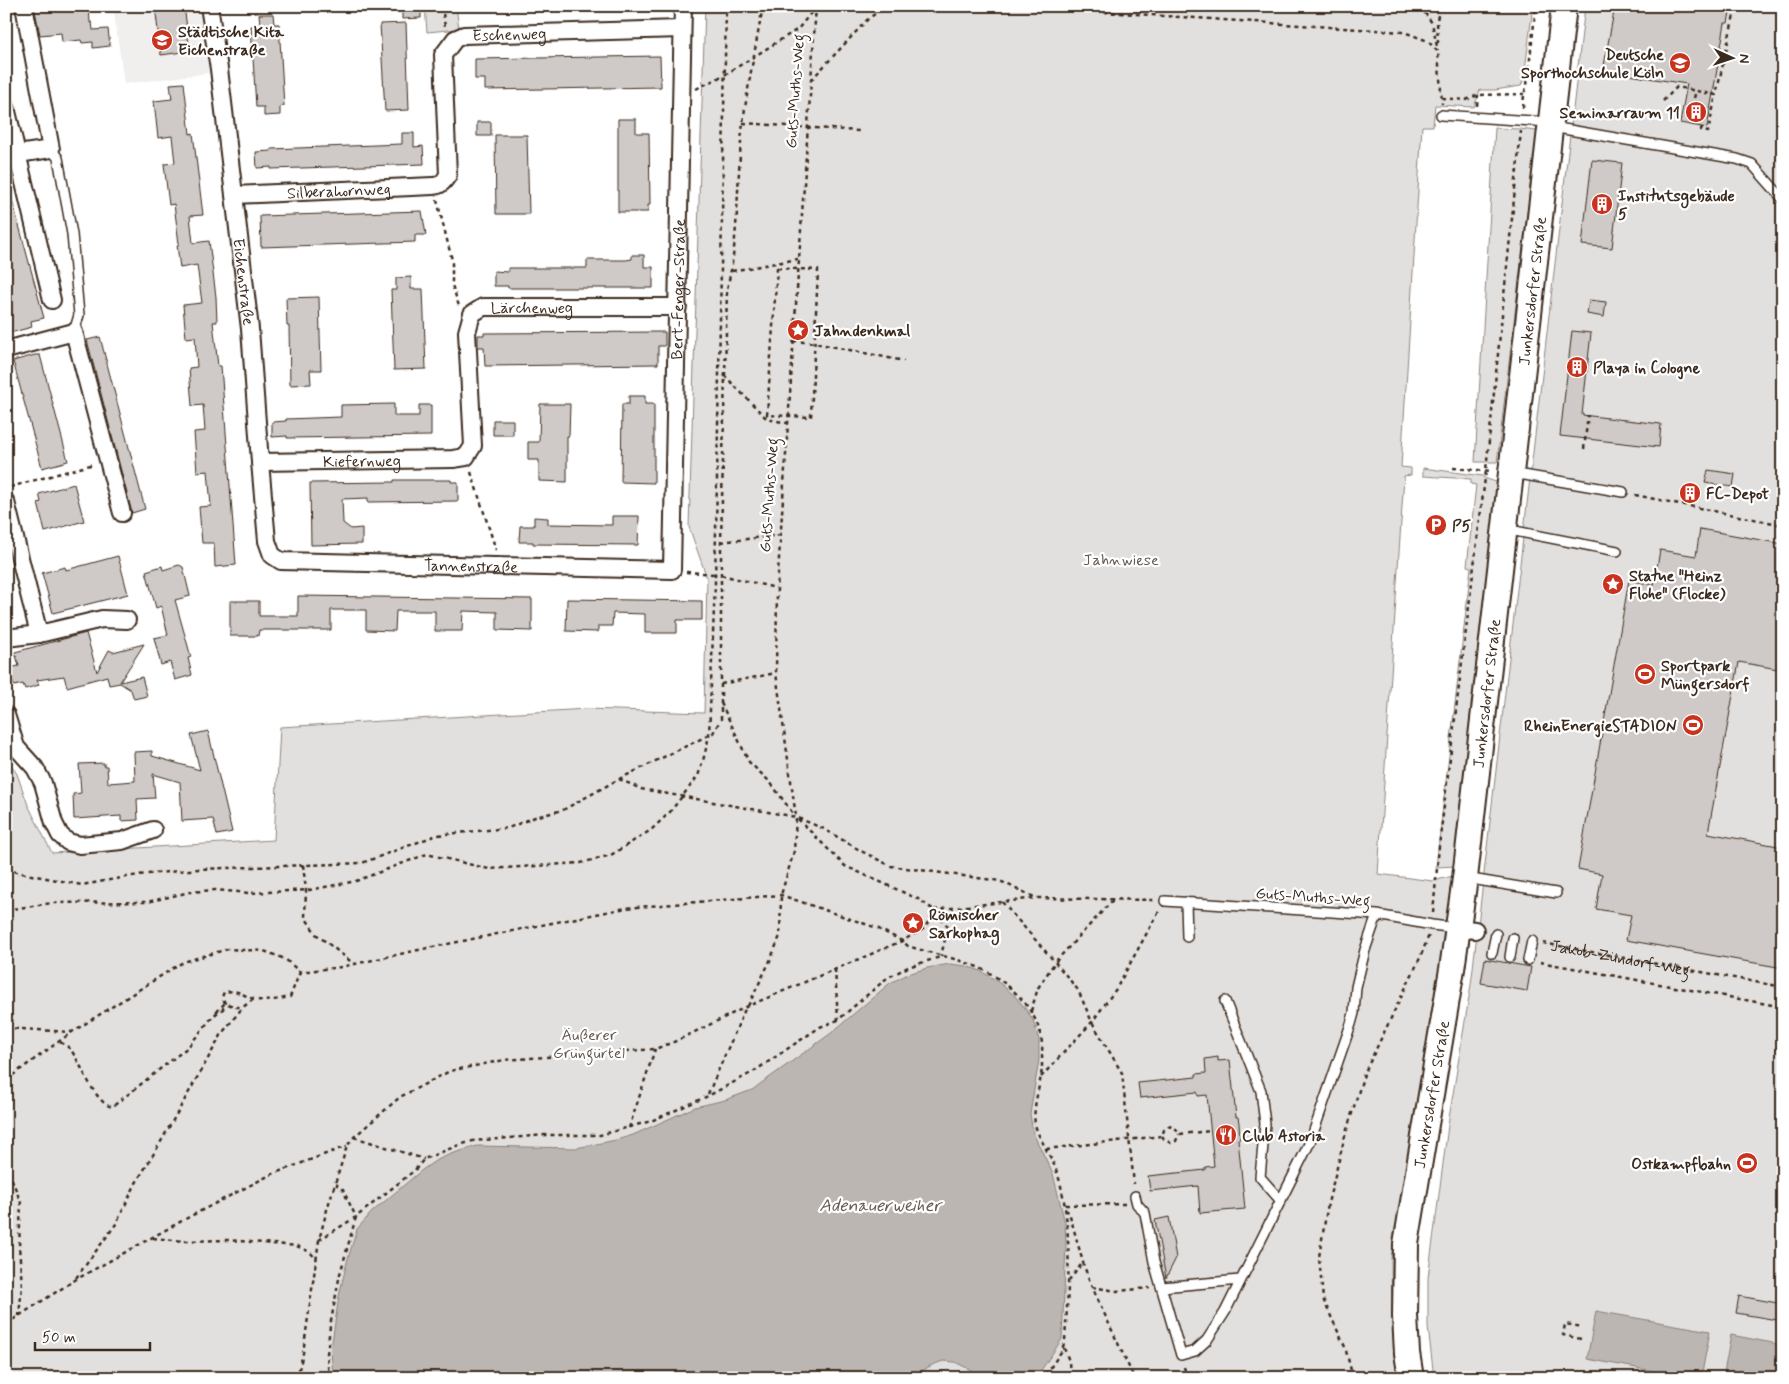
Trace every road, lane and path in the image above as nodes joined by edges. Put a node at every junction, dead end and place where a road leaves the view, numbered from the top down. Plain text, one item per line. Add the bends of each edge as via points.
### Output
1 (24, 6) edge
2 (209, 6) edge
3 (442, 6) edge
4 (682, 6) edge
5 (726, 6) edge
6 (763, 6) edge
7 (886, 6) edge
8 (1016, 6) edge
9 (1420, 6) edge
10 (1440, 6) edge
11 (1536, 6) edge
12 (1564, 6) edge
13 (1736, 6) edge
14 (815, 7) edge
15 (682, 29) junction
16 (455, 40) junction
17 (1438, 52) junction
18 (755, 54) junction
19 (726, 74) junction
20 (810, 81) junction
21 (1696, 91) junction
22 (1524, 94) junction
23 (1716, 95) junction
24 (681, 97) junction
25 (1694, 98) dead end
26 (1663, 101) dead end
27 (6, 107) edge
28 (1441, 115) dead end
29 (1522, 120) junction
30 (743, 123) junction
31 (1552, 125) junction
32 (807, 127) junction
33 (1702, 127) dead end
34 (859, 131) dead end
35 (51, 149) junction
36 (18, 154) junction
37 (439, 184) junction
38 (234, 195) junction
39 (1783, 199) edge
40 (798, 259) junction
41 (798, 269) junction
42 (732, 270) junction
43 (52, 300) dead end
44 (678, 307) junction
45 (472, 314) junction
46 (74, 332) junction
47 (793, 341) junction
48 (815, 343) junction
49 (6, 350) edge
50 (904, 361) dead end
51 (724, 375) junction
52 (1588, 415) dead end
53 (788, 416) junction
54 (788, 423) junction
55 (1584, 449) dead end
56 (466, 457) junction
57 (108, 460) junction
58 (260, 462) junction
59 (1453, 468) dead end
60 (1486, 470) junction
61 (1511, 473) junction
62 (6, 488) edge
63 (1623, 492) joint
64 (6, 502) edge
65 (122, 513) dead end
66 (1783, 525) edge
67 (1504, 529) junction
68 (781, 535) junction
69 (721, 542) junction
70 (1617, 551) dead end
71 (272, 556) joint
72 (500, 566) junction
73 (672, 570) junction
74 (715, 574) junction
75 (721, 575) junction
76 (777, 588) junction
77 (127, 620) dead end
78 (39, 634) junction
79 (6, 638) edge
80 (776, 673) junction
81 (721, 684) junction
82 (721, 702) junction
83 (6, 715) edge
84 (709, 736) junction
85 (619, 779) junction
86 (682, 797) junction
87 (796, 817) junction
88 (153, 830) dead end
89 (303, 865) junction
90 (6, 870) edge
91 (1465, 878) junction
92 (306, 890) junction
93 (1556, 893) dead end
94 (782, 896) junction
95 (1036, 898) junction
96 (1113, 900) junction
97 (1153, 900) dead end
98 (1165, 901) joint
99 (1002, 902) junction
100 (1186, 902) junction
101 (6, 910) edge
102 (934, 910) junction
103 (1377, 915) junction
104 (1432, 925) junction
105 (1466, 929) junction
106 (1496, 934) dead end
107 (1187, 936) dead end
108 (1513, 938) dead end
109 (902, 941) junction
110 (1532, 941) joint
111 (1492, 953) dead end
112 (941, 956) junction
113 (1510, 957) dead end
114 (1528, 960) joint
115 (1055, 962) junction
116 (354, 964) junction
117 (1547, 964) junction
118 (835, 969) junction
119 (1546, 970) dead end
120 (300, 972) junction
121 (1783, 987) edge
122 (254, 999) junction
123 (1225, 1002) dead end
124 (225, 1003) junction
125 (244, 1006) junction
126 (747, 1006) junction
127 (1783, 1007) edge
128 (1031, 1011) junction
129 (838, 1020) junction
130 (1092, 1022) junction
131 (6, 1028) edge
132 (72, 1032) junction
133 (60, 1042) junction
134 (655, 1049) junction
135 (1040, 1078) junction
136 (6, 1080) edge
137 (708, 1096) junction
138 (629, 1128) junction
139 (1211, 1131) dead end
140 (1179, 1134) junction
141 (1162, 1136) junction
142 (354, 1137) junction
143 (1129, 1139) junction
144 (347, 1146) junction
145 (1046, 1149) junction
146 (424, 1160) junction
147 (6, 1164) edge
148 (336, 1184) junction
149 (1136, 1200) junction
150 (1281, 1202) junction
151 (1065, 1205) junction
152 (1065, 1210) junction
153 (356, 1217) junction
154 (152, 1238) junction
155 (319, 1240) junction
156 (317, 1260) junction
157 (1083, 1262) junction
158 (75, 1280) junction
159 (1240, 1280) junction
160 (1068, 1281) junction
161 (1092, 1287) junction
162 (1162, 1287) junction
163 (19, 1316) junction
164 (6, 1324) edge
165 (1583, 1327) dead end
166 (1580, 1338) dead end
167 (1064, 1347) junction
168 (297, 1378) edge
169 (329, 1378) edge
170 (1046, 1378) edge
171 (1070, 1378) edge
172 (1134, 1378) edge
173 (1353, 1378) edge
174 (1412, 1378) edge

1 - 35 street
2 - 38 street, Eichenstraße
3 - 16 path via 445,31
4 - 15 street, Bert-Fenger-Straße
5 - 19 path
6 - 18 path
7 - 20 path via 868,18
8 - 17 path via 1404,32 1428,41
9 - 17 path via 1432,23
10 - 17 path
11 - 22 path
12 - 31 street, Junkersdorfer Straße
13 - 23 path
14 - 18 path via 798,29
14 - 20 path, Guts-Muths-Weg
15 - 16 street, Eschenweg via 464,35
15 - 24 street, Bert-Fenger-Straße
16 - 37 street, Eschenweg via 444,55 448,175
17 - 22 path via 1442,98 1466,100 1478,95
18 - 19 path
18 - 30 path
19 - 24 path
19 - 74 path
20 - 32 path, Guts-Muths-Weg
21 - 23 path
21 - 25 path
21 - 26 path via 1677,87
22 - 29 path
23 - 33 path via 1708,132 1701,130
24 - 44 street, Bert-Fenger-Straße
27 - 36 street
28 - 29 lane
29 - 31 lane
29 - 60 path
30 - 32 path
30 - 42 path
31 - 39 lane via 1737,159 1752,164
31 - 61 street, Junkersdorfer Straße
32 - 34 path
32 - 40 path, Guts-Muths-Weg
35 - 36 street
35 - 46 lane via 58,158 72,234 79,315
36 - 43 street
37 - 38 street, Silberahornweg
37 - 45 path via 452,260 452,285 461,310
38 - 58 street, Eichenstraße via 250,329
40 - 41 path, Guts-Muths-Weg
40 - 42 path
41 - 47 path, Guts-Muths-Weg
41 - 48 path via 818,270
41 - 53 path via 777,268 774,307 767,415
42 - 51 path via 727,289
44 - 45 street, Lärchenweg via 483,307
44 - 73 street, Bert-Fenger-Straße
45 - 56 street, Lärchenweg via 467,332 473,446
46 - 49 street
46 - 57 street
47 - 48 path
47 - 53 path, Guts-Muths-Weg
48 - 50 path
48 - 53 path via 811,417
51 - 54 path via 767,419
51 - 69 path
52 - 55 path
53 - 54 path, Guts-Muths-Weg
54 - 68 path, Guts-Muths-Weg
56 - 58 street, Kiefernweg
56 - 72 path
57 - 62 path
57 - 65 street
58 - 71 street, Eichenstraße via 267,542
59 - 60 path
60 - 61 path
60 - 104 path
61 - 63 lane
61 - 67 street, Junkersdorfer Straße
63 - 66 path
64 - 78 street
67 - 70 lane
67 - 91 street, Junkersdorfer Straße
68 - 69 path
68 - 76 path, Guts-Muths-Weg
69 - 75 path
71 - 72 street, Tannenstraße via 281,560
72 - 73 street, Tannenstraße
73 - 74 path
74 - 75 path
74 - 84 path
75 - 76 path
75 - 81 path
76 - 80 path, Guts-Muths-Weg
77 - 78 street via 102,619
78 - 79 street
80 - 81 path
80 - 87 path, Guts-Muths-Weg
81 - 82 path
82 - 84 path via 720,719
82 - 87 path via 749,762 770,782
83 - 88 street via 16,747 35,768 43,783 54,823 68,842 80,845 122,841
84 - 85 path
84 - 86 path via 698,776
85 - 86 path via 641,789
85 - 89 path via 563,810 508,828 436,835 362,863
86 - 87 path
86 - 92 path via 651,830 611,855 581,863 489,869 427,854 356,880
87 - 94 path, Guts-Muths-Weg via 794,851
87 - 95 path via 891,866 1000,881
87 - 102 path via 845,866 906,893
89 - 90 path via 190,870 82,885
89 - 92 path
91 - 93 lane
91 - 105 street, Junkersdorfer Straße
92 - 101 path via 249,893 215,890 147,902 52,903
92 - 116 path via 305,917 316,934
94 - 109 path via 854,919
94 - 116 path via 626,908
94 - 126 path, Guts-Muths-Weg via 780,936
95 - 96 path
95 - 99 path
96 - 97 path
96 - 115 path
98 - 100 lane, Guts-Muths-Weg
98 - 130 path via 1116,989
99 - 102 path
99 - 115 path
100 - 103 lane, Guts-Muths-Weg
100 - 107 lane
102 - 109 path via 925,928
102 - 112 path via 948,927
103 - 104 lane, Guts-Muths-Weg
103 - 150 lane via 1356,987 1351,1024 1310,1142
104 - 105 lane, Guts-Muths-Weg
104 - 173 path via 1420,958 1364,1074 1328,1203 1320,1257 1323,1299 1344,1347
105 - 174 street, Junkersdorfer Straße via 1406,1244 1405,1316
106 - 111 lane
108 - 113 lane
109 - 112 path via 908,946
109 - 118 path
110 - 114 lane
110 - 121 path, Jakob-Zündorf-Weg
112 - 128 path via 983,969 1016,993
112 - 129 path via 888,978
114 - 117 path
115 - 128 path via 1038,988
115 - 130 path via 1078,990
116 - 120 path
117 - 119 path
117 - 127 path
118 - 126 path
118 - 129 path
120 - 122 path via 290,997 270,1001
120 - 132 path via 285,959 264,951 228,948 183,962
122 - 124 path via 240,991 226,991 222,997
122 - 125 path
123 - 150 lane via 1261,1091 1265,1124 1260,1177
124 - 125 path via 236,1008
124 - 133 path via 188,1046 112,1107 98,1096 70,1048
125 - 158 path via 221,1036 136,1183 116,1224
126 - 134 path
126 - 137 path, Guts-Muths-Weg
128 - 135 path via 1041,1037
129 - 137 path via 820,1027 753,1072
130 - 135 path
130 - 143 path via 1122,1073
131 - 132 path
132 - 133 path
133 - 136 path
134 - 138 path
134 - 142 path via 504,1060 450,1071 400,1097
135 - 145 path via 1034,1113 1038,1135
137 - 138 path
138 - 146 path via 600,1135 474,1141
139 - 140 path
140 - 141 path via 1171,1143
140 - 141 path via 1170,1126
141 - 143 path
142 - 144 path
142 - 146 path
143 - 145 path
143 - 149 path
144 - 148 path
144 - 154 path via 270,1175
145 - 151 path
146 - 153 path
147 - 163 path via 21,1203
148 - 153 path via 343,1190
148 - 155 path
149 - 151 path
149 - 162 lane via 1145,1213
150 - 159 lane
151 - 152 path
152 - 157 path via 1069,1212
152 - 160 path
153 - 155 path
153 - 169 path via 330,1326
154 - 156 path via 298,1246
154 - 158 path
155 - 156 path
156 - 168 path
157 - 160 path
157 - 161 path
158 - 163 path
159 - 162 lane
159 - 162 lane via 1207,1340 1195,1351 1181,1355
160 - 167 path
161 - 162 path via 1117,1292
161 - 172 path
163 - 164 path
165 - 166 path via 1565,1324 1564,1335
167 - 170 path
167 - 171 path

